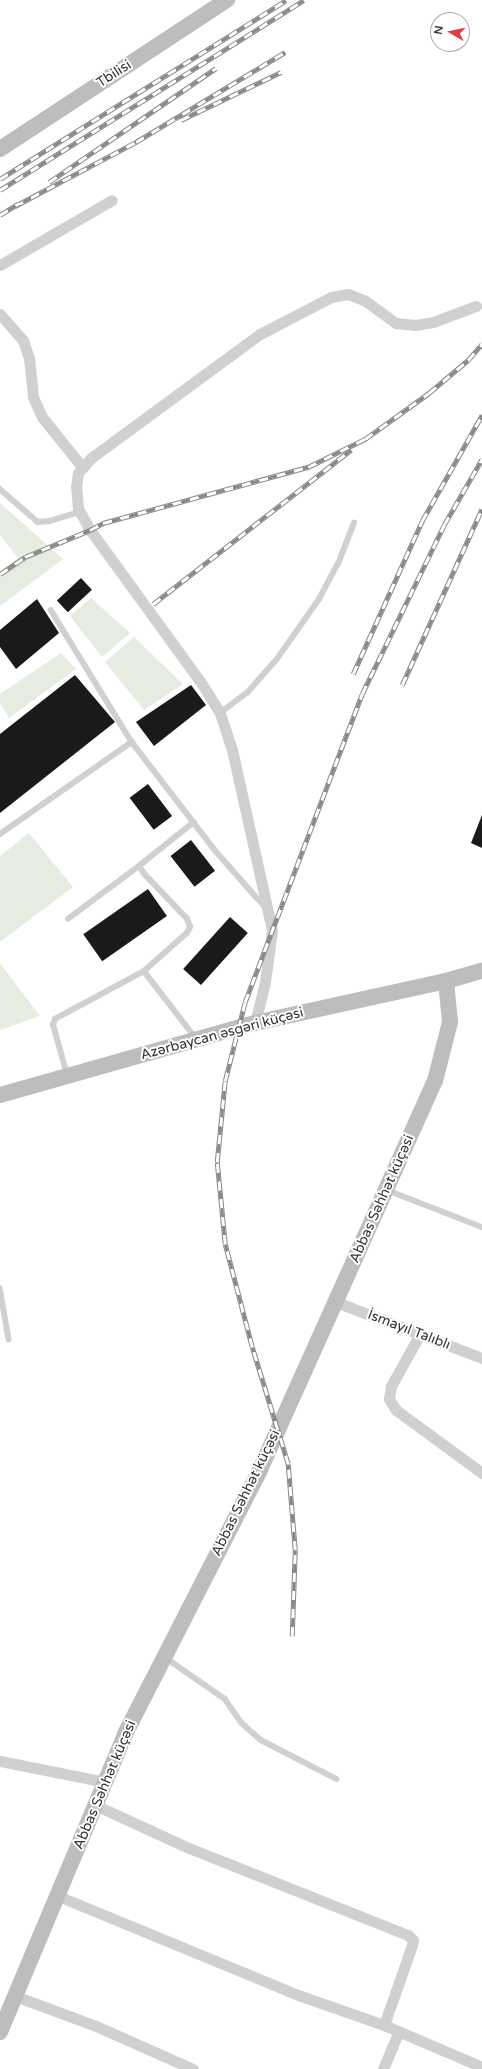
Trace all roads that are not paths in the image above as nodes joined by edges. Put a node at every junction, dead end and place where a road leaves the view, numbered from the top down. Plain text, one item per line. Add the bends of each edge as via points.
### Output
1 (227, 0) edge
2 (0, 149) edge
3 (112, 200) dead end
4 (0, 265) edge
5 (476, 306) dead end
6 (0, 314) edge
7 (83, 468) junction
8 (0, 489) edge
9 (80, 512) junction
10 (354, 523) dead end
11 (51, 610) dead end
12 (220, 712) junction
13 (132, 742) junction
14 (194, 822) junction
15 (0, 834) edge
16 (139, 866) junction
17 (268, 910) junction
18 (68, 918) dead end
19 (144, 970) junction
20 (482, 970) edge
21 (446, 982) junction
22 (255, 1023) junction
23 (196, 1039) junction
24 (68, 1076) junction
25 (0, 1095) edge
26 (386, 1190) junction
27 (482, 1227) edge
28 (0, 1288) edge
29 (336, 1302) junction
30 (420, 1334) junction
31 (9, 1339) dead end
32 (482, 1358) edge
33 (482, 1473) edge
34 (164, 1656) junction
35 (0, 1761) edge
36 (336, 1780) dead end
37 (105, 1782) junction
38 (95, 1805) junction
39 (58, 1896) junction
40 (15, 1996) junction
41 (384, 2025) junction
42 (399, 2031) junction
43 (0, 2032) edge
44 (482, 2067) edge
45 (194, 2069) edge
46 (383, 2069) edge

1 - 2 main road, Tbilisi
3 - 4 street
5 - 7 street via 433,322 415,325 396,323 364,300 348,294 331,297 260,334 91,458
6 - 7 street via 23,340 29,358 33,397 42,417
7 - 9 street via 78,473 76,487
8 - 9 lane via 38,522
9 - 12 street via 90,530
10 - 12 lane via 338,564 319,599 281,653 247,693
11 - 13 lane
12 - 17 street via 232,750
13 - 14 lane
13 - 15 lane
14 - 16 lane
14 - 17 lane
16 - 18 lane
16 - 19 lane via 187,919 190,926 187,933
17 - 22 street via 272,930 265,982
19 - 23 lane
19 - 24 lane via 55,1019 53,1026
20 - 21 main road
21 - 22 main road, Azərbaycan əsgəri küçəsi
21 - 26 main road, Abbas Səhhət küçəsi via 450,1022 435,1081
22 - 23 main road, Azərbaycan əsgəri küçəsi
23 - 24 main road, Azərbaycan əsgəri küçəsi
24 - 25 main road, Azərbaycan əsgəri küçəsi
26 - 27 lane
26 - 29 main road, Abbas Səhhət küçəsi
28 - 31 lane
29 - 30 street, İsmayıl Talıblı
29 - 34 main road, Abbas Səhhət küçəsi via 258,1472
30 - 32 street, İsmayıl Talıblı
30 - 33 street via 391,1386 389,1400 396,1410
34 - 36 lane via 225,1699 242,1723 261,1740
34 - 37 main road, Abbas Səhhət küçəsi via 125,1734
35 - 37 street
37 - 38 main road, Abbas Səhhət küçəsi
38 - 39 main road, Abbas Səhhət küçəsi
38 - 41 street via 189,1848 408,1935 413,1940 412,1945
39 - 40 main road, Abbas Səhhət küçəsi
39 - 41 street via 294,1993
40 - 43 main road, Abbas Səhhət küçəsi
40 - 45 street via 96,2026
41 - 42 street
42 - 44 street
42 - 46 street

